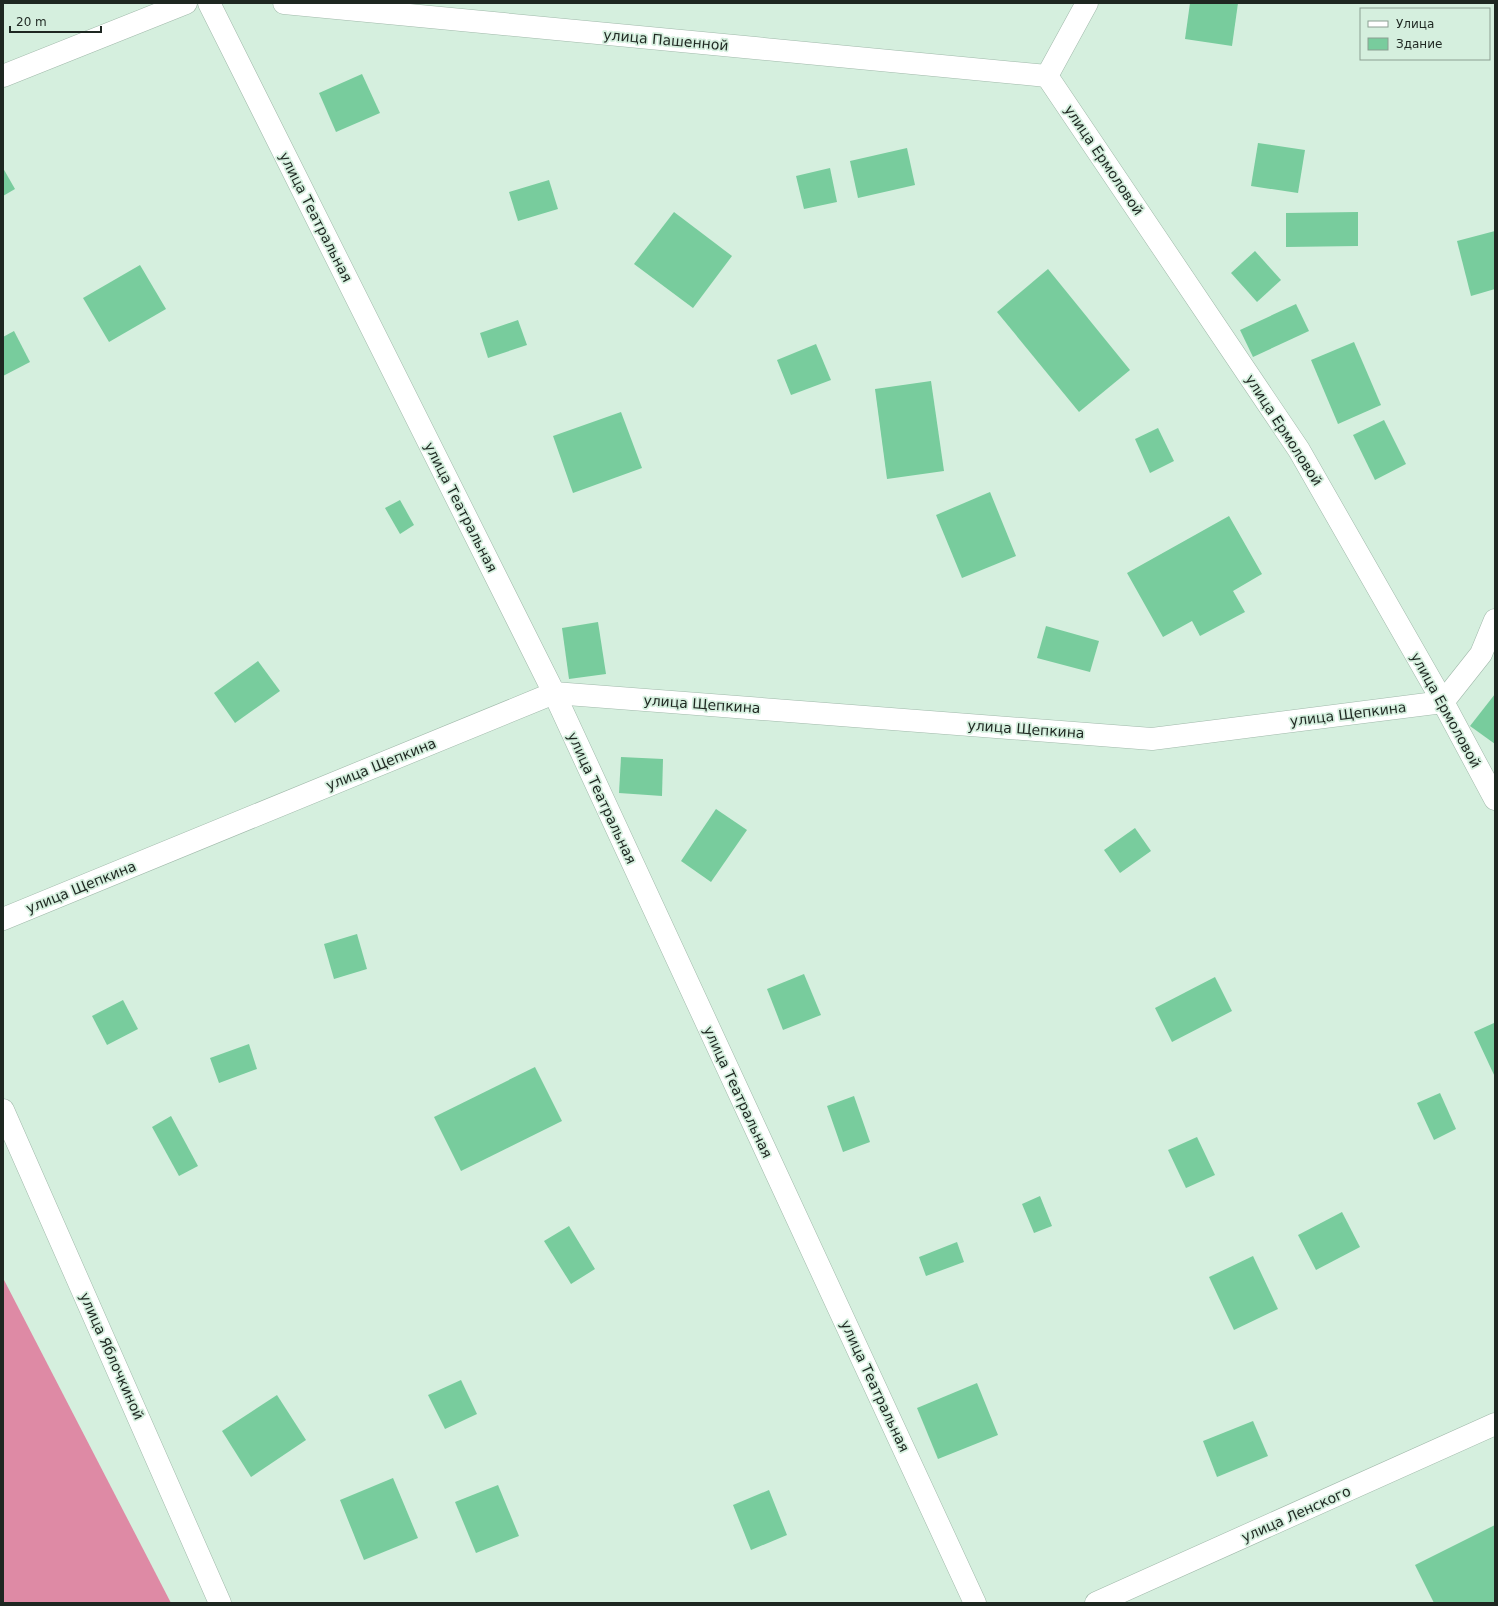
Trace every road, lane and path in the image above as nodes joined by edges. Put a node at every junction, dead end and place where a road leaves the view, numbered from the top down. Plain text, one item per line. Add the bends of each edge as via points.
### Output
1 (186, 3) edge
2 (209, 3) edge
3 (284, 3) edge
4 (1087, 3) edge
5 (3, 76) edge
6 (1047, 76) junction
7 (1495, 620) edge
8 (554, 693) junction
9 (1443, 702) junction
10 (1495, 800) edge
11 (3, 919) edge
12 (3, 1110) edge
13 (1495, 1424) edge
14 (220, 1603) edge
15 (975, 1603) edge
16 (1096, 1603) edge

1 - 5 street
2 - 8 street, улица Театральная
3 - 6 street, улица Пашенной
4 - 6 street
6 - 9 street, улица Ермоловой via 1299,450
7 - 9 street via 1481,654
8 - 9 street, улица Щепкина via 1152,739
8 - 11 street, улица Щепкина
8 - 15 street, улица Театральная
9 - 10 street, улица Ермоловой
12 - 14 street, улица Яблочкиной
13 - 16 street, улица Ленского

